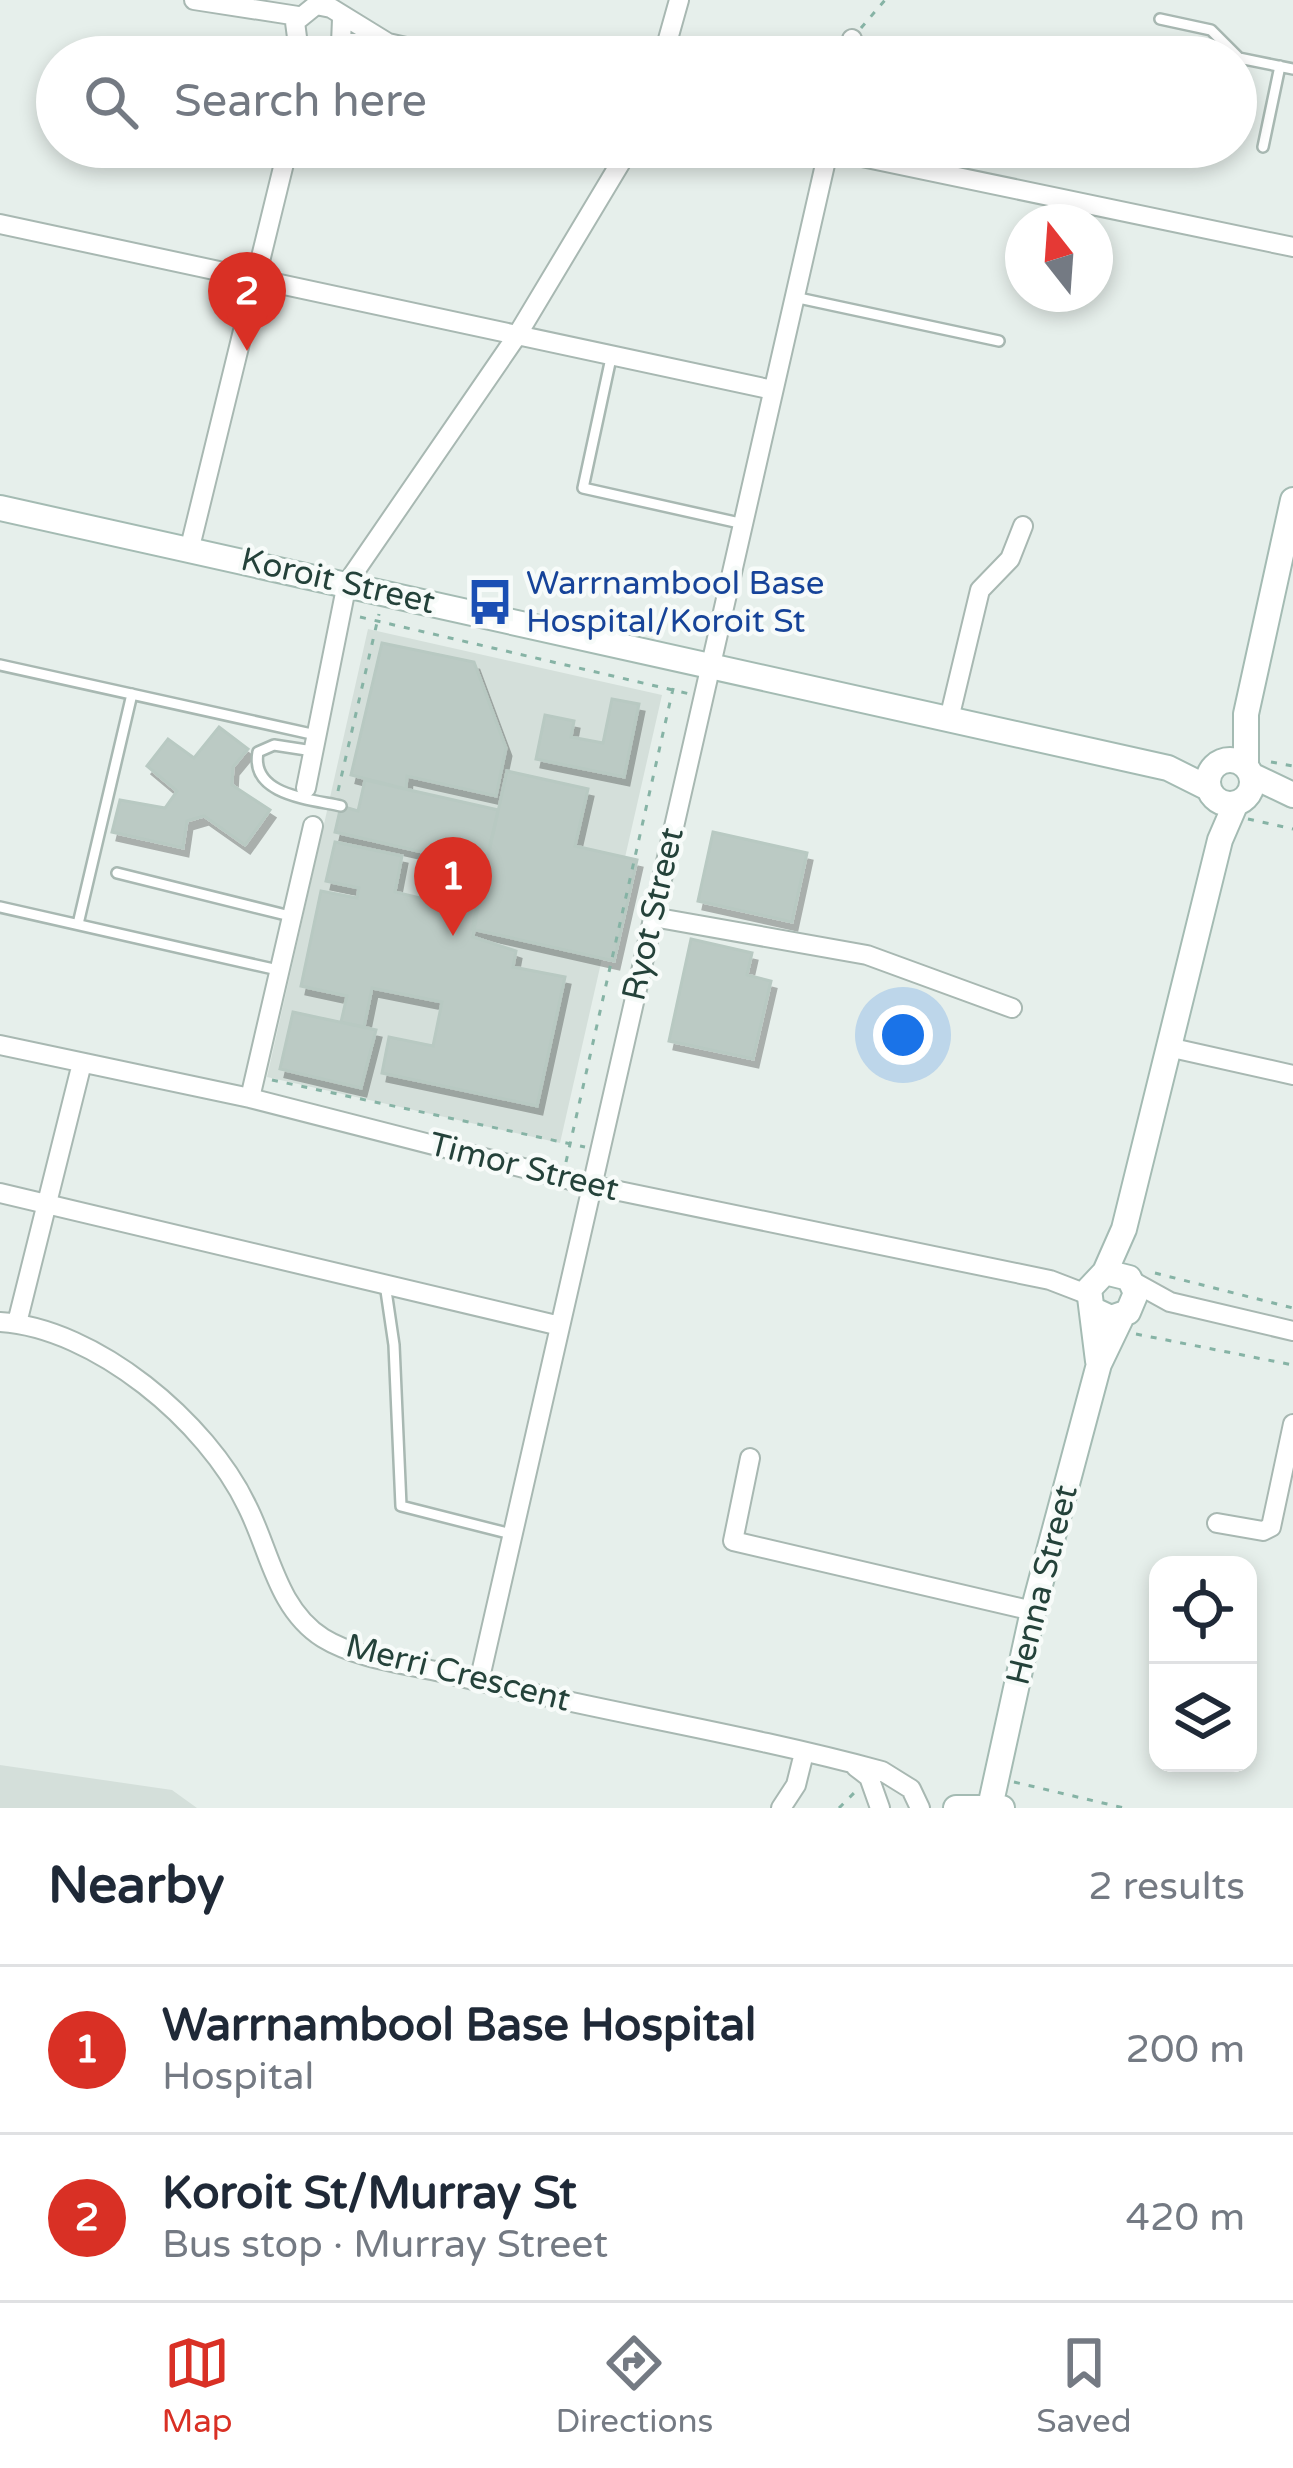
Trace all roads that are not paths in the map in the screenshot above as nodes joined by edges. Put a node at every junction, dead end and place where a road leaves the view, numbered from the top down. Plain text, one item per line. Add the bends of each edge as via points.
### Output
1 (194, 0) edge
2 (679, 0) edge
3 (334, 9) edge
4 (303, 13) edge
5 (1160, 19) dead end
6 (377, 36) edge
7 (669, 36) edge
8 (1218, 36) edge
9 (1257, 62) edge
10 (1280, 66) junction
11 (1293, 69) edge
12 (1263, 147) dead end
13 (282, 168) edge
14 (617, 168) edge
15 (820, 168) edge
16 (917, 168) edge
17 (0, 224) edge
18 (1293, 252) edge
19 (252, 281) junction
20 (794, 297) junction
21 (516, 337) junction
22 (999, 341) dead end
23 (610, 358) junction
24 (773, 390) junction
25 (1293, 500) edge
26 (0, 508) edge
27 (744, 524) junction
28 (1023, 526) dead end
29 (190, 547) junction
30 (347, 584) junction
31 (0, 665) edge
32 (708, 667) junction
33 (132, 694) junction
34 (949, 718) junction
35 (315, 743) junction
36 (1230, 786) junction
37 (306, 788) dead end
38 (1290, 794) edge
39 (340, 806) dead end
40 (313, 826) dead end
41 (117, 873) dead end
42 (0, 908) edge
43 (290, 916) junction
44 (653, 917) junction
45 (79, 924) junction
46 (278, 970) junction
47 (1012, 1008) dead end
48 (0, 1045) edge
49 (1168, 1047) junction
50 (82, 1063) junction
51 (1293, 1075) edge
52 (250, 1099) junction
53 (590, 1185) junction
54 (0, 1193) edge
55 (46, 1203) junction
56 (386, 1284) junction
57 (1114, 1293) junction
58 (9, 1323) edge
59 (556, 1325) junction
60 (1293, 1331) edge
61 (1293, 1424) edge
62 (750, 1458) dead end
63 (1217, 1523) dead end
64 (511, 1534) junction
65 (1033, 1611) junction
66 (479, 1682) junction
67 (804, 1754) junction
68 (845, 1763) junction
69 (990, 1807) edge
70 (781, 1808) edge
71 (880, 1808) edge
72 (920, 1808) edge
73 (956, 1808) edge
74 (1004, 1808) edge

1 - 4 street
2 - 7 street
3 - 4 street
3 - 6 street
5 - 8 lane
9 - 10 lane
10 - 11 lane
10 - 12 lane
13 - 19 street
14 - 21 street
15 - 20 street, Ryot Street
16 - 18 street
17 - 19 street
19 - 21 street
19 - 29 street
20 - 22 lane
20 - 24 street, Ryot Street
21 - 23 street
21 - 30 street
23 - 24 street
23 - 27 lane via 583,488
24 - 27 street, Ryot Street
25 - 36 street
26 - 29 street, Koroit Street
27 - 32 street, Ryot Street
28 - 34 street via 1010,559 980,590
29 - 30 street, Koroit Street
30 - 32 street, Koroit Street
30 - 35 street
31 - 33 lane
32 - 34 street, Koroit Street
32 - 44 street, Ryot Street
33 - 35 lane
33 - 45 lane
34 - 36 street, Koroit Street
35 - 37 street
35 - 39 lane via 274,745 258,752 255,765 262,782
36 - 38 street, Koroit Street
36 - 49 street, Henna Street
40 - 43 street
41 - 43 lane
42 - 45 lane
43 - 46 street
44 - 47 street via 867,955
44 - 53 street, Ryot Street
45 - 46 lane
46 - 52 street
48 - 50 street, Timor Street
49 - 51 street
49 - 57 street, Henna Street
50 - 52 street, Timor Street
50 - 55 street
52 - 53 street, Timor Street
53 - 57 street, Timor Street
53 - 59 street, Ryot Street
54 - 55 street
55 - 56 street
55 - 58 street
56 - 59 street
56 - 64 lane via 400,1506
57 - 60 street, Timor Street
57 - 65 street, Henna Street
58 - 66 street, Merri Crescent via 111,1363 196,1431 246,1503 287,1602 309,1627 353,1650
59 - 64 street, Ryot Street
61 - 63 street via 1271,1527
62 - 65 street via 733,1540
64 - 66 street, Ryot Street
65 - 69 street, Henna Street
66 - 67 street, Merri Crescent
67 - 68 street, Merri Crescent
67 - 70 street
68 - 71 street, Merri Crescent via 869,1778
68 - 72 street, Merri Crescent via 898,1778
69 - 73 street
69 - 74 street

